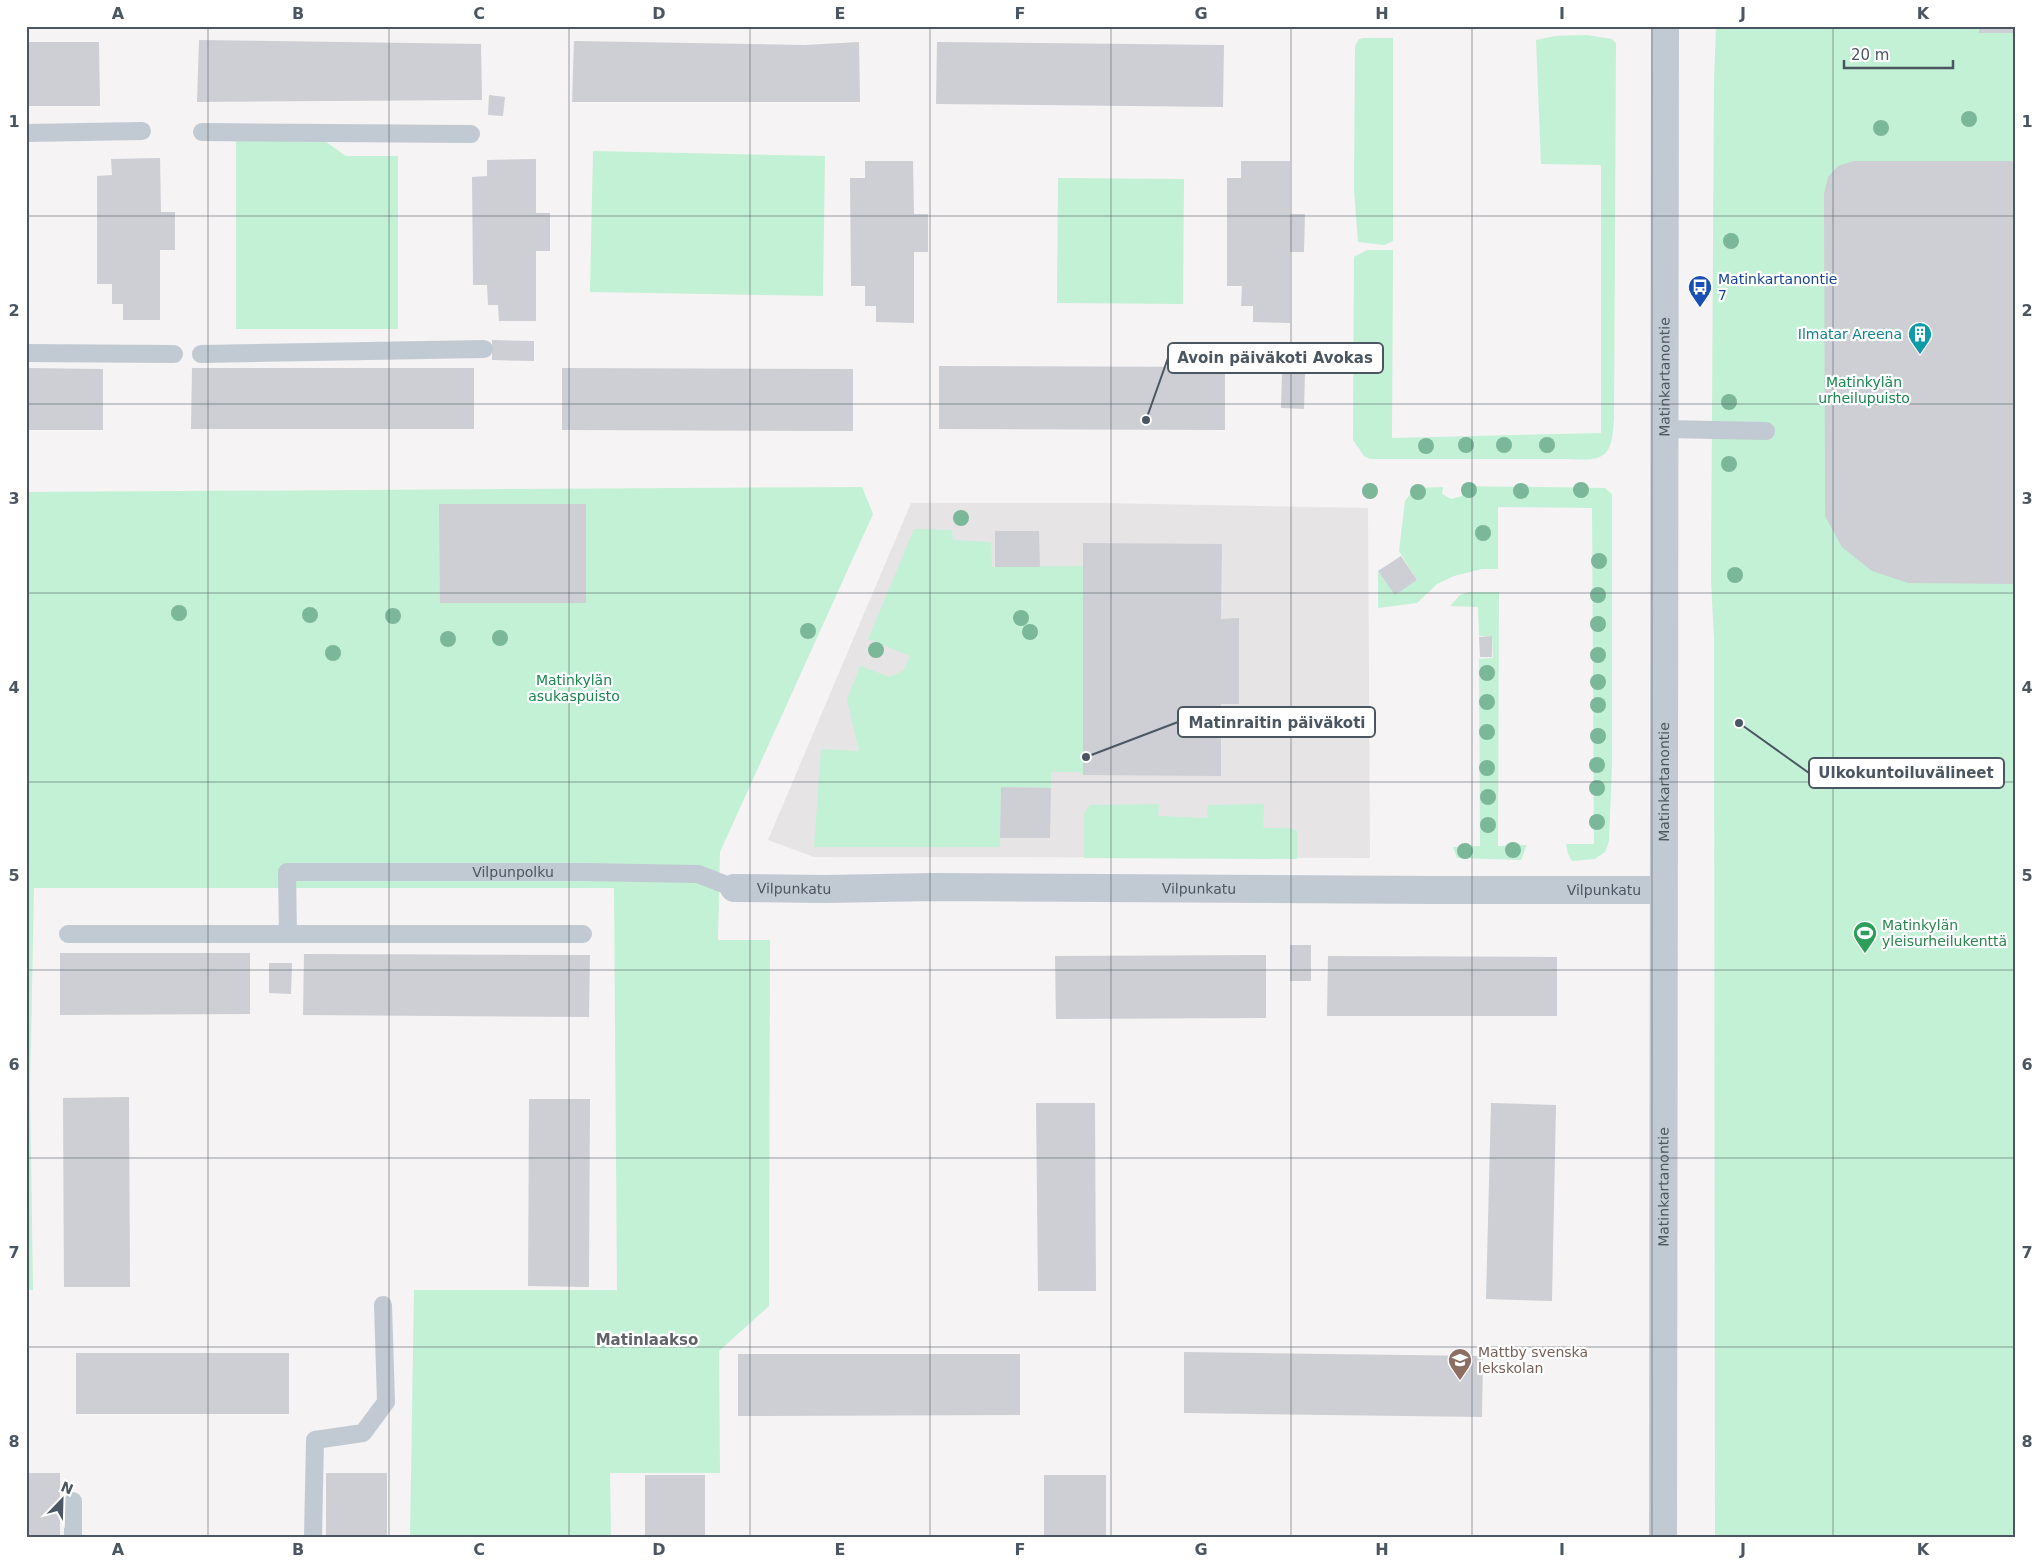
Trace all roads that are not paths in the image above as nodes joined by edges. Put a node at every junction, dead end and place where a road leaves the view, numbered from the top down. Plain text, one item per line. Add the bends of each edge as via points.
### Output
1 (1665, 26) edge
2 (142, 131) dead end
3 (202, 132) dead end
4 (26, 133) edge
5 (471, 134) dead end
6 (484, 349) dead end
7 (26, 353) edge
8 (174, 354) dead end
9 (201, 354) dead end
10 (1664, 429) junction
11 (1766, 431) dead end
12 (734, 888) joint
13 (1663, 890) junction
14 (68, 934) dead end
15 (288, 934) junction
16 (583, 934) dead end
17 (383, 1305) dead end
18 (73, 1501) dead end
19 (73, 1537) edge
20 (313, 1537) edge
21 (1663, 1537) edge

1 - 10 street, Matinkartanontie
2 - 4 lane
3 - 5 lane
6 - 9 lane
7 - 8 lane
10 - 11 lane
10 - 13 street, Matinkartanontie
12 - 13 street, Vilpunkatu
12 - 15 lane, Vilpunpolku via 698,874 287,872
13 - 21 street, Matinkartanontie
14 - 15 lane
15 - 16 lane
17 - 20 lane via 386,1402 363,1433 316,1440
18 - 19 lane

